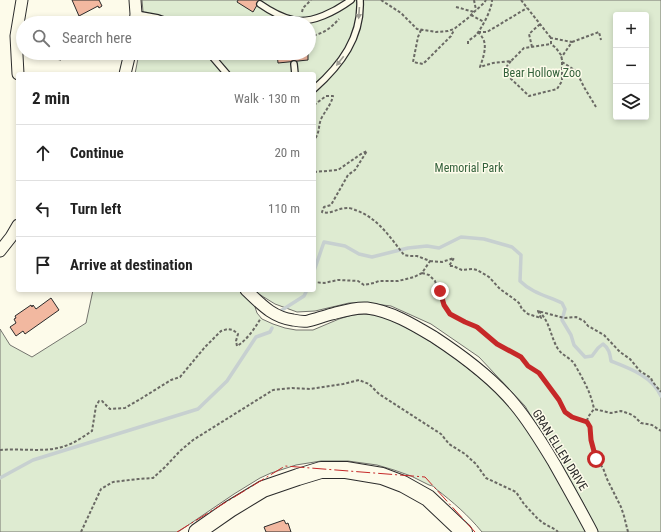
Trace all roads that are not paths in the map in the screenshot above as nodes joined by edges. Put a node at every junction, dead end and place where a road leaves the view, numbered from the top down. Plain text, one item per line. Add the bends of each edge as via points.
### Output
1 (22, 0) edge
2 (135, 0) edge
3 (360, 0) edge
4 (350, 1) edge
5 (260, 4) dead end
6 (19, 16) edge
7 (135, 16) edge
8 (283, 16) edge
9 (316, 18) edge
10 (17, 60) edge
11 (128, 60) edge
12 (215, 60) edge
13 (294, 64) dead end
14 (18, 72) edge
15 (125, 72) edge
16 (225, 72) edge
17 (295, 72) edge
18 (316, 87) edge
19 (16, 228) edge
20 (0, 251) edge
21 (248, 292) edge
22 (197, 532) edge
23 (464, 532) edge
24 (592, 532) edge

1 - 6 street
2 - 7 street
3 -> 18 lane via 358,27 351,45
4 - 9 lane via 331,13
5 - 8 lane
10 - 14 street
11 - 15 street
12 - 16 lane
13 - 17 lane
19 - 20 street
21 - 24 street, GRAN ELLEN DRIVE via 273,313 284,319 298,321 307,321 354,308 382,311 424,331 450,348 497,385 532,426
22 - 23 main road via 263,489 321,470 346,470 382,476 403,484 428,498

